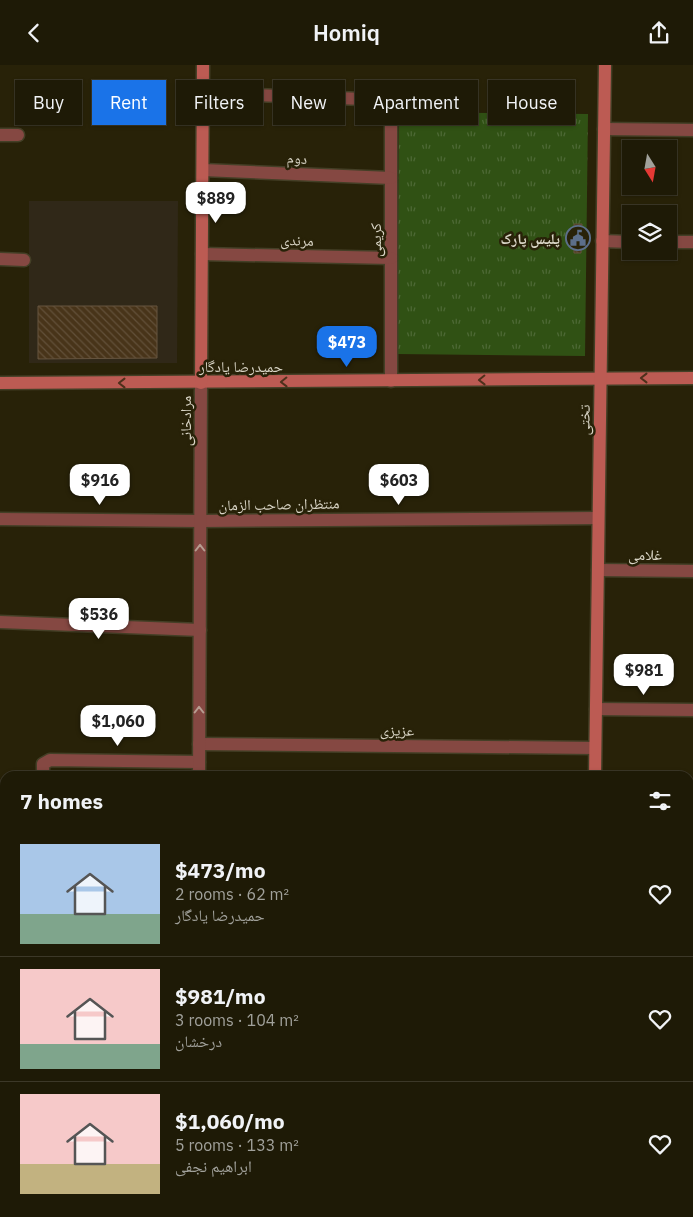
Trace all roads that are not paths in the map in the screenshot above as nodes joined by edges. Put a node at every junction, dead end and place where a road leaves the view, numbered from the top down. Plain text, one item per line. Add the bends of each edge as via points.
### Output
1 (203, 65) edge
2 (605, 65) edge
3 (203, 80) edge
4 (263, 95) edge
5 (203, 125) edge
6 (604, 129) junction
7 (693, 130) edge
8 (0, 135) edge
9 (18, 135) dead end
10 (202, 170) junction
11 (391, 178) junction
12 (602, 241) junction
13 (622, 241) edge
14 (677, 242) edge
15 (693, 242) edge
16 (202, 255) junction
17 (391, 258) junction
18 (0, 259) edge
19 (24, 260) dead end
20 (601, 378) junction
21 (693, 379) edge
22 (391, 381) junction
23 (0, 383) edge
24 (201, 383) junction
25 (598, 518) junction
26 (0, 519) edge
27 (200, 521) junction
28 (598, 570) junction
29 (693, 571) edge
30 (0, 622) edge
31 (200, 630) junction
32 (596, 709) junction
33 (693, 710) edge
34 (199, 744) junction
35 (595, 748) junction
36 (199, 762) junction
37 (43, 770) edge
38 (199, 771) edge
39 (595, 771) edge

1 - 3 street, مرادخانی
2 - 6 street, تختی
4 - 11 street, کریمی via 391,100
5 - 10 street, مرادخانی
6 - 7 street
6 - 12 street, تختی
8 - 9 street
10 - 11 street, دوم
10 - 16 street, مرادخانی
11 - 17 street, کریمی
12 - 13 street
12 - 20 street, تختی
14 - 15 street
16 - 17 street, مرندی
16 - 24 street, مرادخانی
17 - 22 street, کریمی
18 - 19 street
21 -> 20 street, حمیدرضا یادگار
20 -> 22 street, حمیدرضا یادگار
20 - 25 street, تختی
22 -> 24 street, حمیدرضا یادگار
24 -> 23 street, حمیدرضا یادگار
24 - 27 street, مرادخانی
25 - 27 street, منتظران صاحب الزمان
25 - 28 street, تختی
26 - 27 street, منتظران صاحب الزمان
31 -> 27 street, مرادخانی
28 - 29 street, غلامی
28 - 32 street, تختی
30 - 31 street
34 -> 31 street, مرادخانی
32 - 33 street
32 - 35 street, تختی
34 - 35 street, عزیزی
34 - 36 street, مرادخانی
35 - 39 street, تختی
36 - 37 street via 50,760
36 - 38 street, مرادخانی

